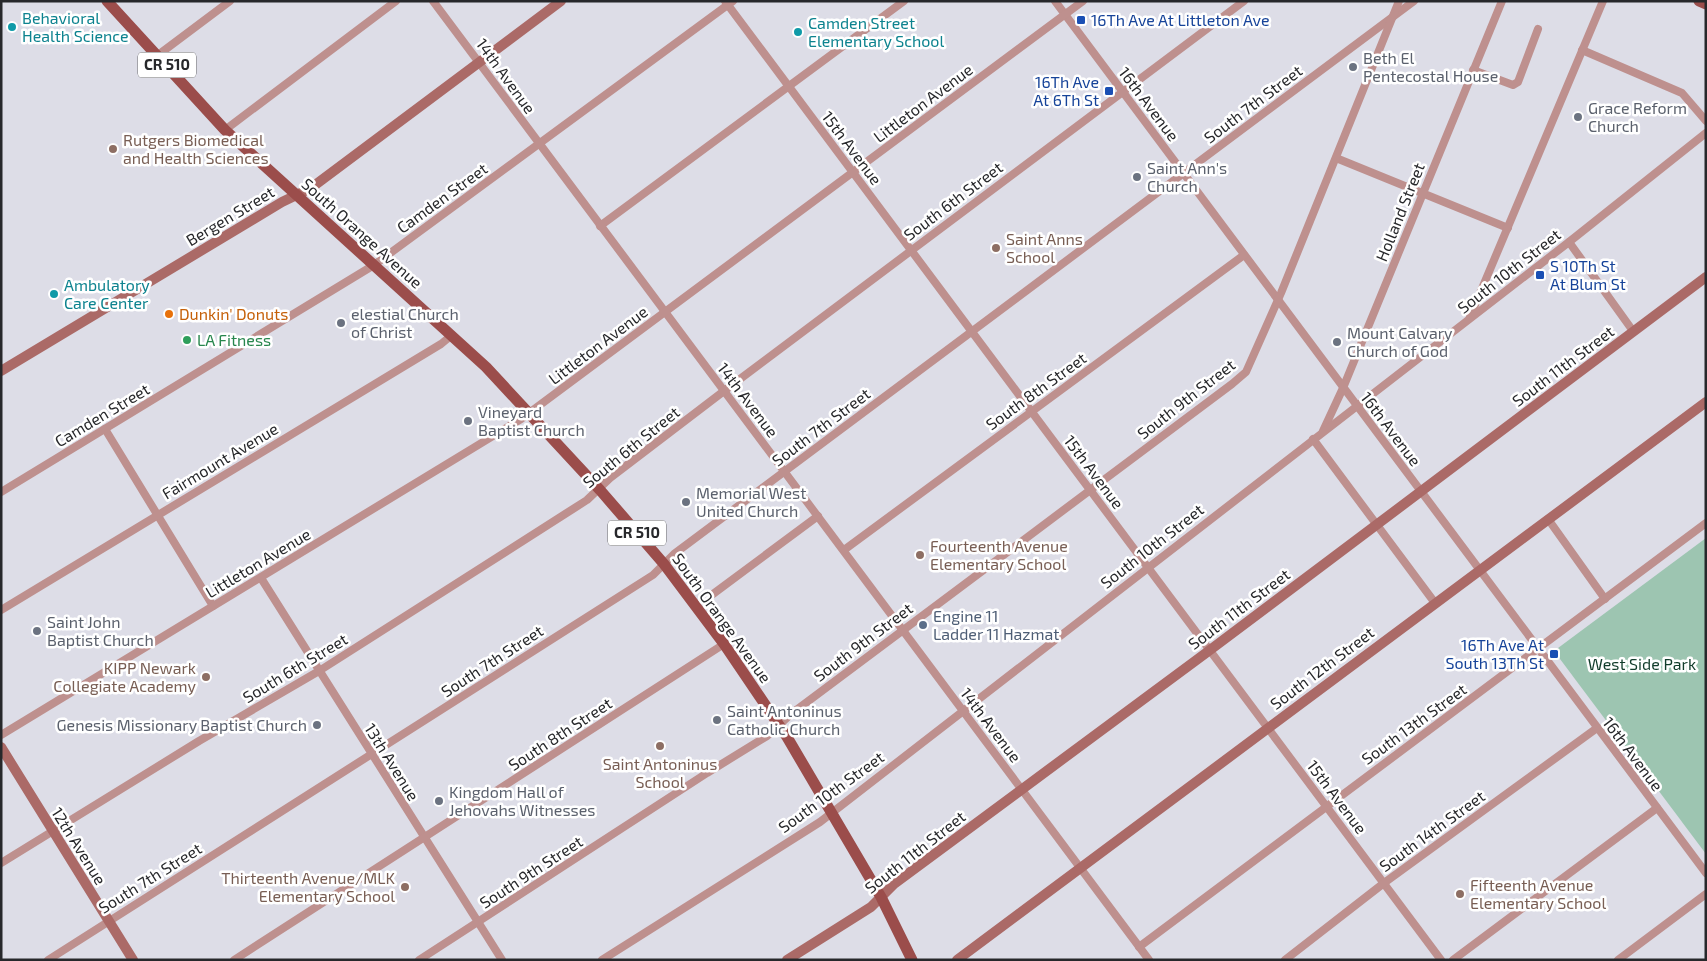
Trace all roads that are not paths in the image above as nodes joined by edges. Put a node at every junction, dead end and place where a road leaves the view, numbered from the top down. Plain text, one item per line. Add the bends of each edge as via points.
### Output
1 (107, 1) edge
2 (230, 1) edge
3 (396, 1) edge
4 (433, 1) edge
5 (561, 1) edge
6 (904, 1) edge
7 (1055, 1) edge
8 (1083, 1) edge
9 (1244, 1) edge
10 (1399, 1) edge
11 (1414, 1) edge
12 (1502, 1) edge
13 (1603, 1) edge
14 (1699, 1) edge
15 (729, 3) edge
16 (1706, 4) edge
17 (1065, 15) junction
18 (1394, 16) junction
19 (1538, 29) dead end
20 (1582, 50) junction
21 (158, 55) junction
22 (479, 63) junction
23 (1474, 70) junction
24 (789, 86) junction
25 (1122, 91) junction
26 (1706, 121) edge
27 (225, 130) junction
28 (1706, 133) edge
29 (539, 144) junction
30 (1336, 158) junction
31 (853, 172) junction
32 (1183, 173) junction
33 (1423, 194) junction
34 (296, 195) junction
35 (600, 226) junction
36 (1508, 228) junction
37 (1569, 242) junction
38 (911, 250) junction
39 (1244, 255) junction
40 (374, 265) junction
41 (1706, 277) edge
42 (1278, 301) junction
43 (665, 312) junction
44 (1470, 318) junction
45 (972, 331) junction
46 (1633, 331) junction
47 (452, 335) junction
48 (1, 371) edge
49 (1343, 388) junction
50 (724, 390) junction
51 (1706, 402) edge
52 (1356, 406) junction
53 (1032, 412) junction
54 (530, 413) junction
55 (105, 429) junction
56 (1322, 432) junction
57 (1313, 439) junction
58 (785, 471) junction
59 (600, 490) junction
60 (1090, 490) junction
61 (1, 492) edge
62 (1420, 492) junction
63 (158, 515) junction
64 (818, 516) junction
65 (1548, 519) junction
66 (1706, 523) edge
67 (1377, 524) junction
68 (844, 550) junction
69 (664, 564) junction
70 (1148, 567) junction
71 (1478, 571) junction
72 (262, 578) junction
73 (714, 594) dead end
74 (1605, 599) junction
75 (1435, 603) junction
76 (213, 606) junction
77 (1, 610) edge
78 (902, 629) junction
79 (724, 644) junction
80 (1210, 650) junction
81 (1538, 650) junction
82 (319, 671) junction
83 (962, 710) junction
84 (779, 726) junction
85 (1268, 728) junction
86 (1597, 728) junction
87 (1, 735) edge
88 (1, 747) edge
89 (372, 755) junction
90 (1022, 789) junction
91 (1326, 806) junction
92 (1657, 808) junction
93 (832, 811) junction
94 (53, 832) junction
95 (425, 838) junction
96 (1, 863) edge
97 (1080, 867) junction
98 (1706, 873) edge
99 (1384, 883) junction
100 (1706, 894) edge
101 (881, 897) junction
102 (108, 921) junction
103 (478, 922) junction
104 (1140, 947) junction
105 (48, 960) edge
106 (133, 960) edge
107 (234, 960) edge
108 (419, 960) edge
109 (502, 960) edge
110 (602, 960) edge
111 (787, 960) edge
112 (912, 960) edge
113 (957, 960) edge
114 (1149, 960) edge
115 (1285, 960) edge
116 (1441, 960) edge
117 (1453, 960) edge
118 (1618, 960) edge

1 - 21 main road, South Orange Avenue / CR 510
2 - 21 street
3 - 27 street
4 - 22 street, 14th Avenue
5 - 22 street, Bergen Street
6 - 24 street
7 - 17 street, 16th Avenue
8 - 17 street, Littleton Avenue
9 - 25 street, South 6th Street
10 - 18 street, South 9th Street
11 - 18 street, South 7th Street
12 - 23 street, Holland Street
13 - 20 street
14 - 16 main road
15 - 24 street, 15th Avenue
15 - 29 street, Camden Street
17 - 25 street, 16th Avenue
17 - 31 street, Littleton Avenue
18 - 30 street, South 9th Street
18 - 32 street, South 7th Street
19 - 23 street via 1518,82 1513,85
20 - 26 street via 1682,93
20 - 36 street
21 - 27 main road, South Orange Avenue / CR 510
22 - 29 street, 14th Avenue
22 - 34 street, Bergen Street via 324,179
23 - 33 street, Holland Street
24 - 31 street, 15th Avenue
24 - 35 street
25 - 32 street, 16th Avenue
25 - 38 street, South 6th Street
27 - 34 main road, South Orange Avenue / CR 510
28 - 37 street, South 10th Street
29 - 35 street, 14th Avenue
29 - 40 street, Camden Street
30 - 33 street
30 - 42 street, South 9th Street
31 - 38 street, 15th Avenue
31 - 43 street, Littleton Avenue
32 - 39 street, 16th Avenue
32 - 45 street, South 7th Street
33 - 36 street
33 - 49 street, Holland Street
34 - 40 main road, South Orange Avenue / CR 510
34 - 48 street, Bergen Street
35 - 43 street, 14th Avenue
36 - 44 street
37 - 44 street, South 10th Street
37 - 46 street
38 - 45 street, 15th Avenue
38 - 50 street, South 6th Street
39 - 42 street, 16th Avenue
39 - 53 street, South 8th Street
40 - 47 main road, South Orange Avenue / CR 510
40 - 55 street, Camden Street
41 - 46 street, South 11th Street
42 - 49 street, 16th Avenue
42 - 60 street, South 9th Street via 1246,372
43 - 50 street, 14th Avenue
43 - 54 street, Littleton Avenue
44 - 52 street, South 10th Street
45 - 53 street, 15th Avenue
45 - 58 street, South 7th Street
46 - 62 street, South 11th Street
47 - 54 main road, South Orange Avenue / CR 510
47 - 63 street, Fairmount Avenue
49 - 52 street, 16th Avenue
49 - 56 street, Holland Street
50 - 58 street, 14th Avenue
50 - 59 street, South 6th Street via 610,478
51 - 65 street, South 12th Street
52 - 56 street, South 10th Street
52 - 62 street, 16th Avenue
53 - 60 street, 15th Avenue
53 - 68 street, South 8th Street
54 - 59 main road, South Orange Avenue / CR 510
54 - 72 street, Littleton Avenue
55 - 61 street, Camden Street
55 - 63 street
56 - 57 street, South 10th Street
57 - 67 street
57 - 70 street, South 10th Street
58 - 64 street, 14th Avenue
58 - 69 street, South 7th Street
59 - 69 main road, South Orange Avenue / CR 510
59 - 82 street, South 6th Street
60 - 70 street, 15th Avenue
60 - 78 street, South 9th Street
62 - 67 street, South 11th Street
62 - 71 street, 16th Avenue
63 - 76 street
63 - 77 street, Fairmount Avenue
64 - 68 street, 14th Avenue
64 - 73 street
65 - 71 street, South 12th Street
65 - 74 street
66 - 74 street, South 13th Street
67 - 75 street
67 - 80 street, South 11th Street
68 - 78 street, 14th Avenue
69 - 79 main road, South Orange Avenue / CR 510
69 - 89 street, South 7th Street via 653,575
70 - 80 street, 15th Avenue
70 - 83 street, South 10th Street
71 - 75 street, South 12th Street
71 - 81 street, 16th Avenue
72 - 76 street, Littleton Avenue
72 - 82 street, 13th Avenue
74 - 81 street, South 13th Street
75 - 85 street, South 12th Street
76 - 87 street, Littleton Avenue
78 - 83 street, 14th Avenue
78 - 84 street, South 9th Street
79 - 84 main road, South Orange Avenue / CR 510
79 - 95 street, South 8th Street
80 - 85 street, 15th Avenue
80 - 90 street, South 11th Street
81 - 86 street, 16th Avenue
81 - 91 street, South 13th Street
82 - 89 street, 13th Avenue
82 - 94 street, South 6th Street
83 - 90 street, 14th Avenue
83 - 93 street, South 10th Street
84 - 93 main road, South Orange Avenue / CR 510
84 - 103 street, South 9th Street
85 - 91 street, 15th Avenue
85 - 97 street, South 12th Street
86 - 92 street, 16th Avenue
86 - 99 street, South 14th Street
88 - 94 street, 12th Avenue
89 - 95 street, 13th Avenue
89 - 102 street, South 7th Street
90 - 97 street, 14th Avenue
90 - 101 street, South 11th Street
91 - 99 street, 15th Avenue
91 - 104 street, South 13th Street
92 - 98 street, 16th Avenue
92 - 117 street
93 - 101 main road, South Orange Avenue / CR 510
93 - 110 street, South 10th Street via 820,822
94 - 96 street, South 6th Street
94 - 102 street, 12th Avenue
95 - 103 street, 13th Avenue
95 - 107 street, South 8th Street
97 - 104 street, 14th Avenue
97 - 113 street, South 12th Street
99 - 115 street, South 14th Street
99 - 116 street, 15th Avenue
100 - 118 street
101 - 111 street, South 11th Street
101 - 112 main road, South Orange Avenue / CR 510
102 - 105 street, South 7th Street
102 - 106 street, 12th Avenue
103 - 108 street, South 9th Street
103 - 109 street, 13th Avenue
104 - 114 street, 14th Avenue

